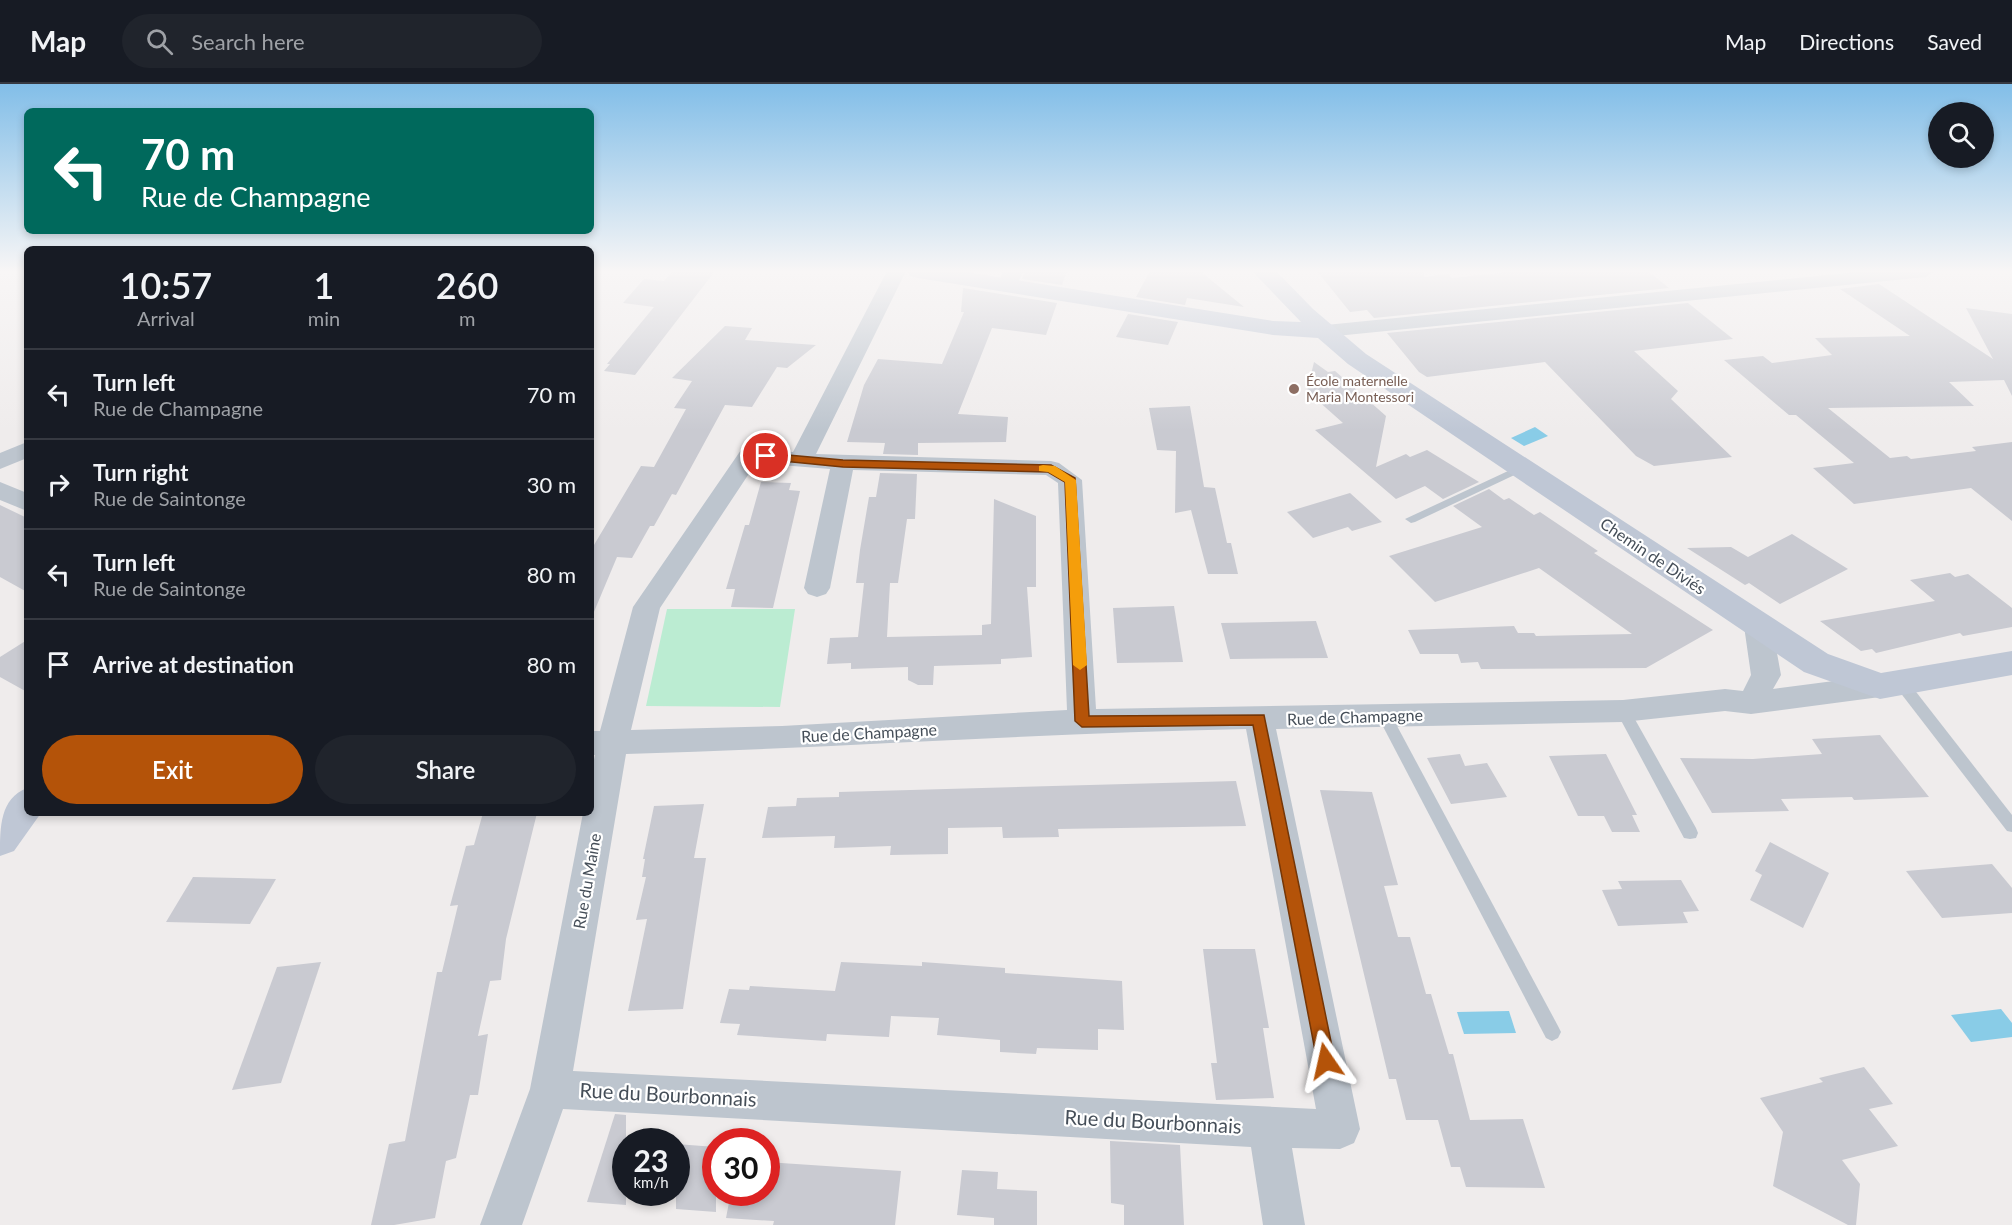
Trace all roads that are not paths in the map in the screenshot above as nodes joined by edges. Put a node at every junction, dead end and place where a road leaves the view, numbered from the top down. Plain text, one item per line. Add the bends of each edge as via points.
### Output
1 (870, 324) edge
2 (1253, 324) edge
3 (1319, 324) edge
4 (1393, 324) edge
5 (1326, 331) junction
6 (24, 450) edge
7 (801, 459) junction
8 (0, 462) edge
9 (843, 463) junction
10 (1521, 468) junction
11 (0, 490) edge
12 (24, 502) edge
13 (1411, 519) dead end
14 (817, 588) dead end
15 (1758, 626) junction
16 (2012, 663) edge
17 (1890, 685) junction
18 (1750, 703) junction
19 (1623, 711) junction
20 (1383, 715) junction
21 (1259, 719) junction
22 (1082, 721) junction
23 (602, 743) edge
24 (594, 796) edge
25 (24, 807) edge
26 (591, 816) edge
27 (2012, 826) edge
28 (1690, 833) dead end
29 (0, 840) edge
30 (1552, 1032) dead end
31 (550, 1089) junction
32 (1268, 1128) junction
33 (501, 1225) edge
34 (1284, 1225) edge

1 - 7 street
2 - 5 street
3 - 5 street
4 - 5 street
5 - 10 street, Chemin de Diviés via 1357,359
6 - 8 street
7 - 9 street
7 - 23 street, Rue du Maine via 748,455 647,607
9 - 14 street
9 - 22 street via 1051,468 1070,480
10 - 13 lane
10 - 15 street, Chemin de Diviés
11 - 12 street
15 - 17 street, Chemin de Diviés via 1816,663
15 - 18 street via 1766,675
16 - 17 street, Chemin de Diviés
17 - 18 street, Rue de Champagne
17 - 27 lane
18 - 19 street, Rue de Champagne via 1725,700
19 - 20 street, Rue de Champagne
19 - 28 lane
20 - 21 street, Rue de Champagne
20 - 30 lane
21 - 22 street, Rue de Champagne
21 - 32 street, Rue du Bourbonnais via 1340,1129
22 - 23 street, Rue de Champagne via 782,738
23 - 24 street, Rue du Maine
25 - 29 street
26 - 31 street, Rue du Maine
31 - 32 street, Rue du Bourbonnais
31 - 33 street, Rue du Maine
32 - 34 street

